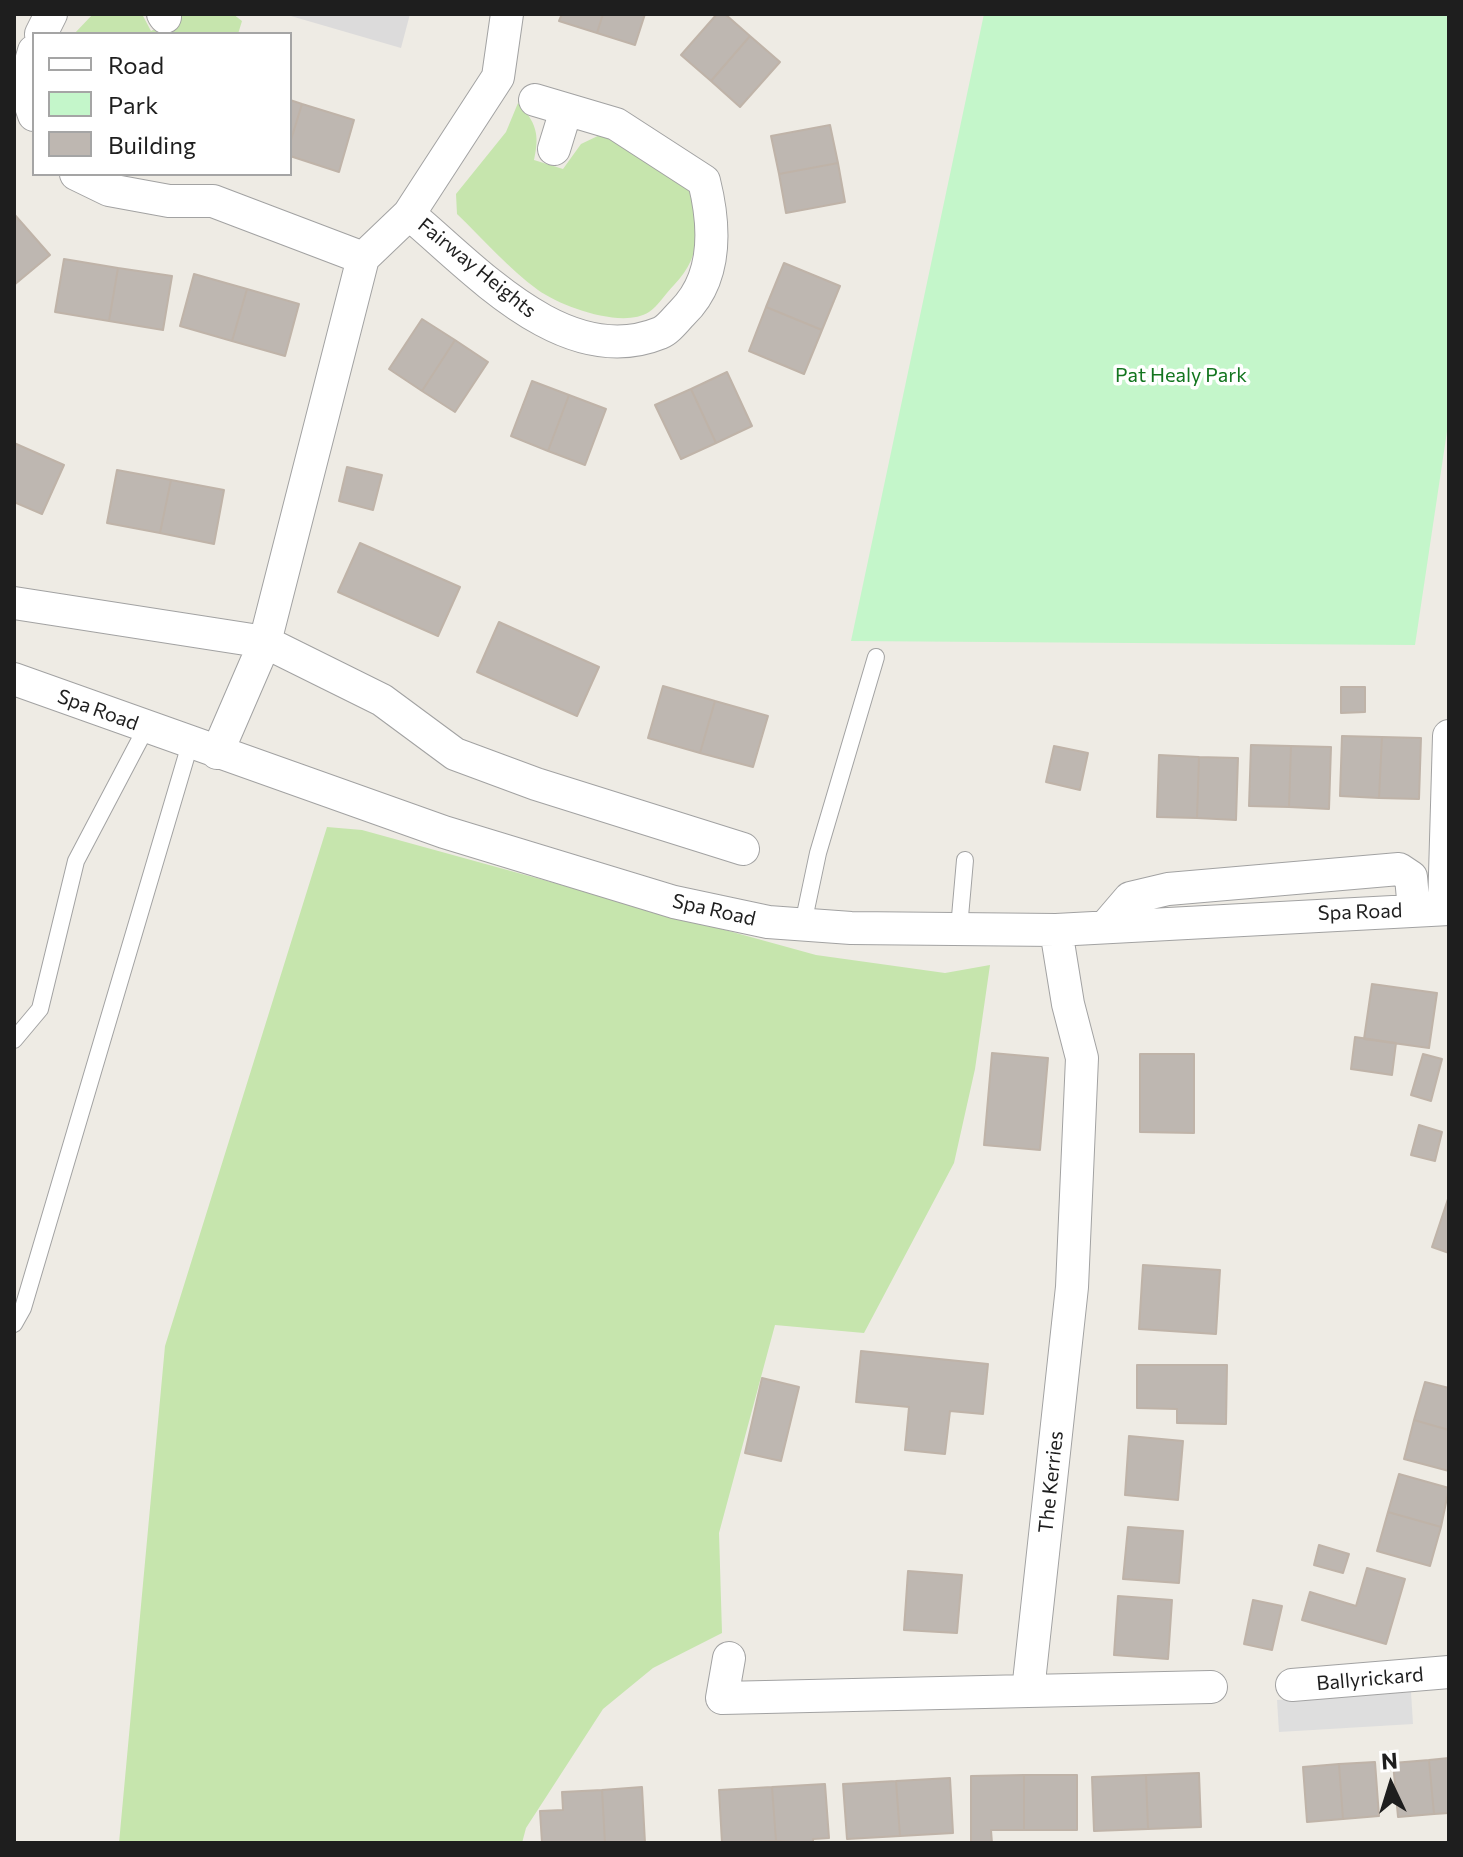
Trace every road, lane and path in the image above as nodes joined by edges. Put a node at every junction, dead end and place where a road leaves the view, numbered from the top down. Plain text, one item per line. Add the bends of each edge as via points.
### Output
1 (51, 14) edge
2 (507, 14) edge
3 (42, 32) edge
4 (32, 58) edge
5 (535, 100) dead end
6 (32, 109) edge
7 (566, 110) junction
8 (554, 149) dead end
9 (80, 176) edge
10 (409, 214) junction
11 (363, 258) junction
12 (14, 603) edge
13 (265, 642) junction
14 (876, 657) dead end
15 (19, 688) edge
16 (146, 728) junction
17 (1449, 736) edge
18 (203, 749) junction
19 (743, 849) dead end
20 (965, 860) dead end
21 (1436, 909) edge
22 (803, 924) junction
23 (959, 928) junction
24 (1056, 930) junction
25 (14, 1040) edge
26 (14, 1324) edge
27 (729, 1658) dead end
28 (1449, 1672) edge
29 (1292, 1685) dead end
30 (1211, 1687) dead end
31 (1028, 1691) junction

1 - 3 street
2 - 10 street, Fairway Heights via 498,77
4 - 6 street via 24,86
5 - 7 street, Fairway Heights
7 - 8 street
7 - 10 street, Fairway Heights via 616,124 704,181 712,214 711,259 688,307 662,333 615,342 578,338 528,312
9 - 11 street via 139,196 213,201
10 - 11 street, Fairway Heights
11 - 13 street
12 - 13 street
13 - 18 street
13 - 19 street via 382,700 455,754
14 - 22 lane via 818,853
15 - 16 street, Spa Road
16 - 18 street, Spa Road
16 - 25 lane via 76,861 40,1009
17 - 21 street
18 - 22 street, Spa Road via 444,832 674,902
18 - 26 lane
20 - 23 lane
21 - 24 street, Spa Road via 1399,869 1168,889 1130,898 1106,926
22 - 23 street, Spa Road
23 - 24 street, Spa Road
24 - 31 street, The Kerries via 1082,1058 1072,1287
27 - 31 street via 722,1698
28 - 29 street, Ballyrickard
30 - 31 street

